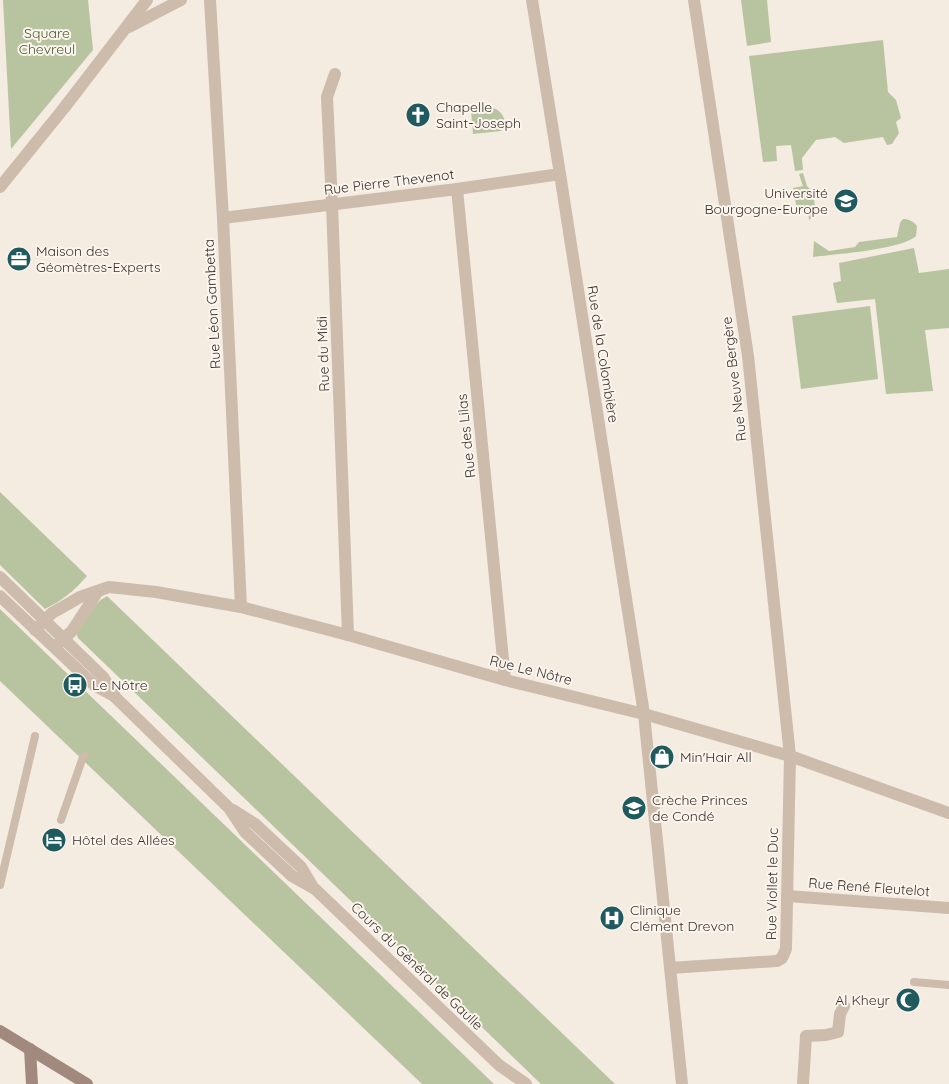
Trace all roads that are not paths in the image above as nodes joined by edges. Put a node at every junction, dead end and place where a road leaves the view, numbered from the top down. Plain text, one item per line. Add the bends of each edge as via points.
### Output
1 (148, 0) edge
2 (181, 0) edge
3 (210, 0) edge
4 (532, 0) edge
5 (694, 0) edge
6 (124, 29) junction
7 (335, 74) dead end
8 (560, 174) junction
9 (0, 188) edge
10 (457, 188) junction
11 (332, 204) junction
12 (222, 218) junction
13 (0, 577) edge
14 (98, 592) junction
15 (0, 596) edge
16 (240, 607) junction
17 (45, 620) junction
18 (35, 630) junction
19 (348, 635) junction
20 (64, 639) junction
21 (55, 648) junction
22 (506, 680) junction
23 (116, 698) junction
24 (644, 714) junction
25 (35, 736) dead end
26 (85, 756) dead end
27 (790, 756) junction
28 (949, 813) edge
29 (61, 820) dead end
30 (0, 885) edge
31 (787, 896) junction
32 (949, 908) edge
33 (670, 968) junction
34 (914, 982) dead end
35 (949, 985) edge
36 (844, 1006) dead end
37 (0, 1031) edge
38 (30, 1049) junction
39 (499, 1065) junction
40 (32, 1084) edge
41 (87, 1084) edge
42 (513, 1084) edge
43 (526, 1084) edge
44 (682, 1084) edge
45 (803, 1084) edge

1 - 6 street
2 - 6 street
3 - 12 street, Rue Léon Gambetta
4 - 8 street, Rue de la Colombière
5 - 27 street, Rue Neuve Bergère via 748,356
6 - 9 street
7 - 11 street, Rue du Midi via 327,97
8 - 10 street, Rue Pierre Thevenot
8 - 24 street, Rue de la Colombière
10 - 11 street, Rue Pierre Thevenot
10 - 22 street, Rue des Lilas
11 - 12 street, Rue Pierre Thevenot
11 - 19 street, Rue du Midi
12 - 16 street, Rue Léon Gambetta
13 - 17 street, Cours du Général de Gaulle
14 - 16 street, Rue Le Nôtre via 109,587 147,591
14 - 17 street, Rue Le Nôtre via 80,597
14 - 20 street
15 - 18 street, Cours du Général de Gaulle
16 - 19 street, Rue Le Nôtre
17 - 18 street, Rue Le Nôtre
17 - 20 street, Cours du Général de Gaulle
18 - 21 street, Cours du Général de Gaulle
19 - 22 street, Rue Le Nôtre
20 - 21 street
20 - 23 street, Cours du Général de Gaulle via 103,677
21 - 23 street, Cours du Général de Gaulle via 94,685
22 - 24 street, Rue Le Nôtre
23 - 39 street, Cours du Général de Gaulle via 229,808 255,824 302,867 315,889
24 - 27 street, Rue Le Nôtre
24 - 33 street, Rue de la Colombière
25 - 30 lane
26 - 29 lane
27 - 28 street, Rue Le Nôtre
27 - 31 street, Rue Viollet le Duc
31 - 32 street, Rue René Fleutelot
31 - 33 street, Rue Viollet le Duc via 786,949 778,961
33 - 44 street, Rue de la Colombière
34 - 35 lane
36 - 45 street via 838,1032 806,1036
37 - 38 street
38 - 40 street
38 - 41 street
39 - 42 street, Cours du Général de Gaulle
39 - 43 street, Cours du Général de Gaulle

